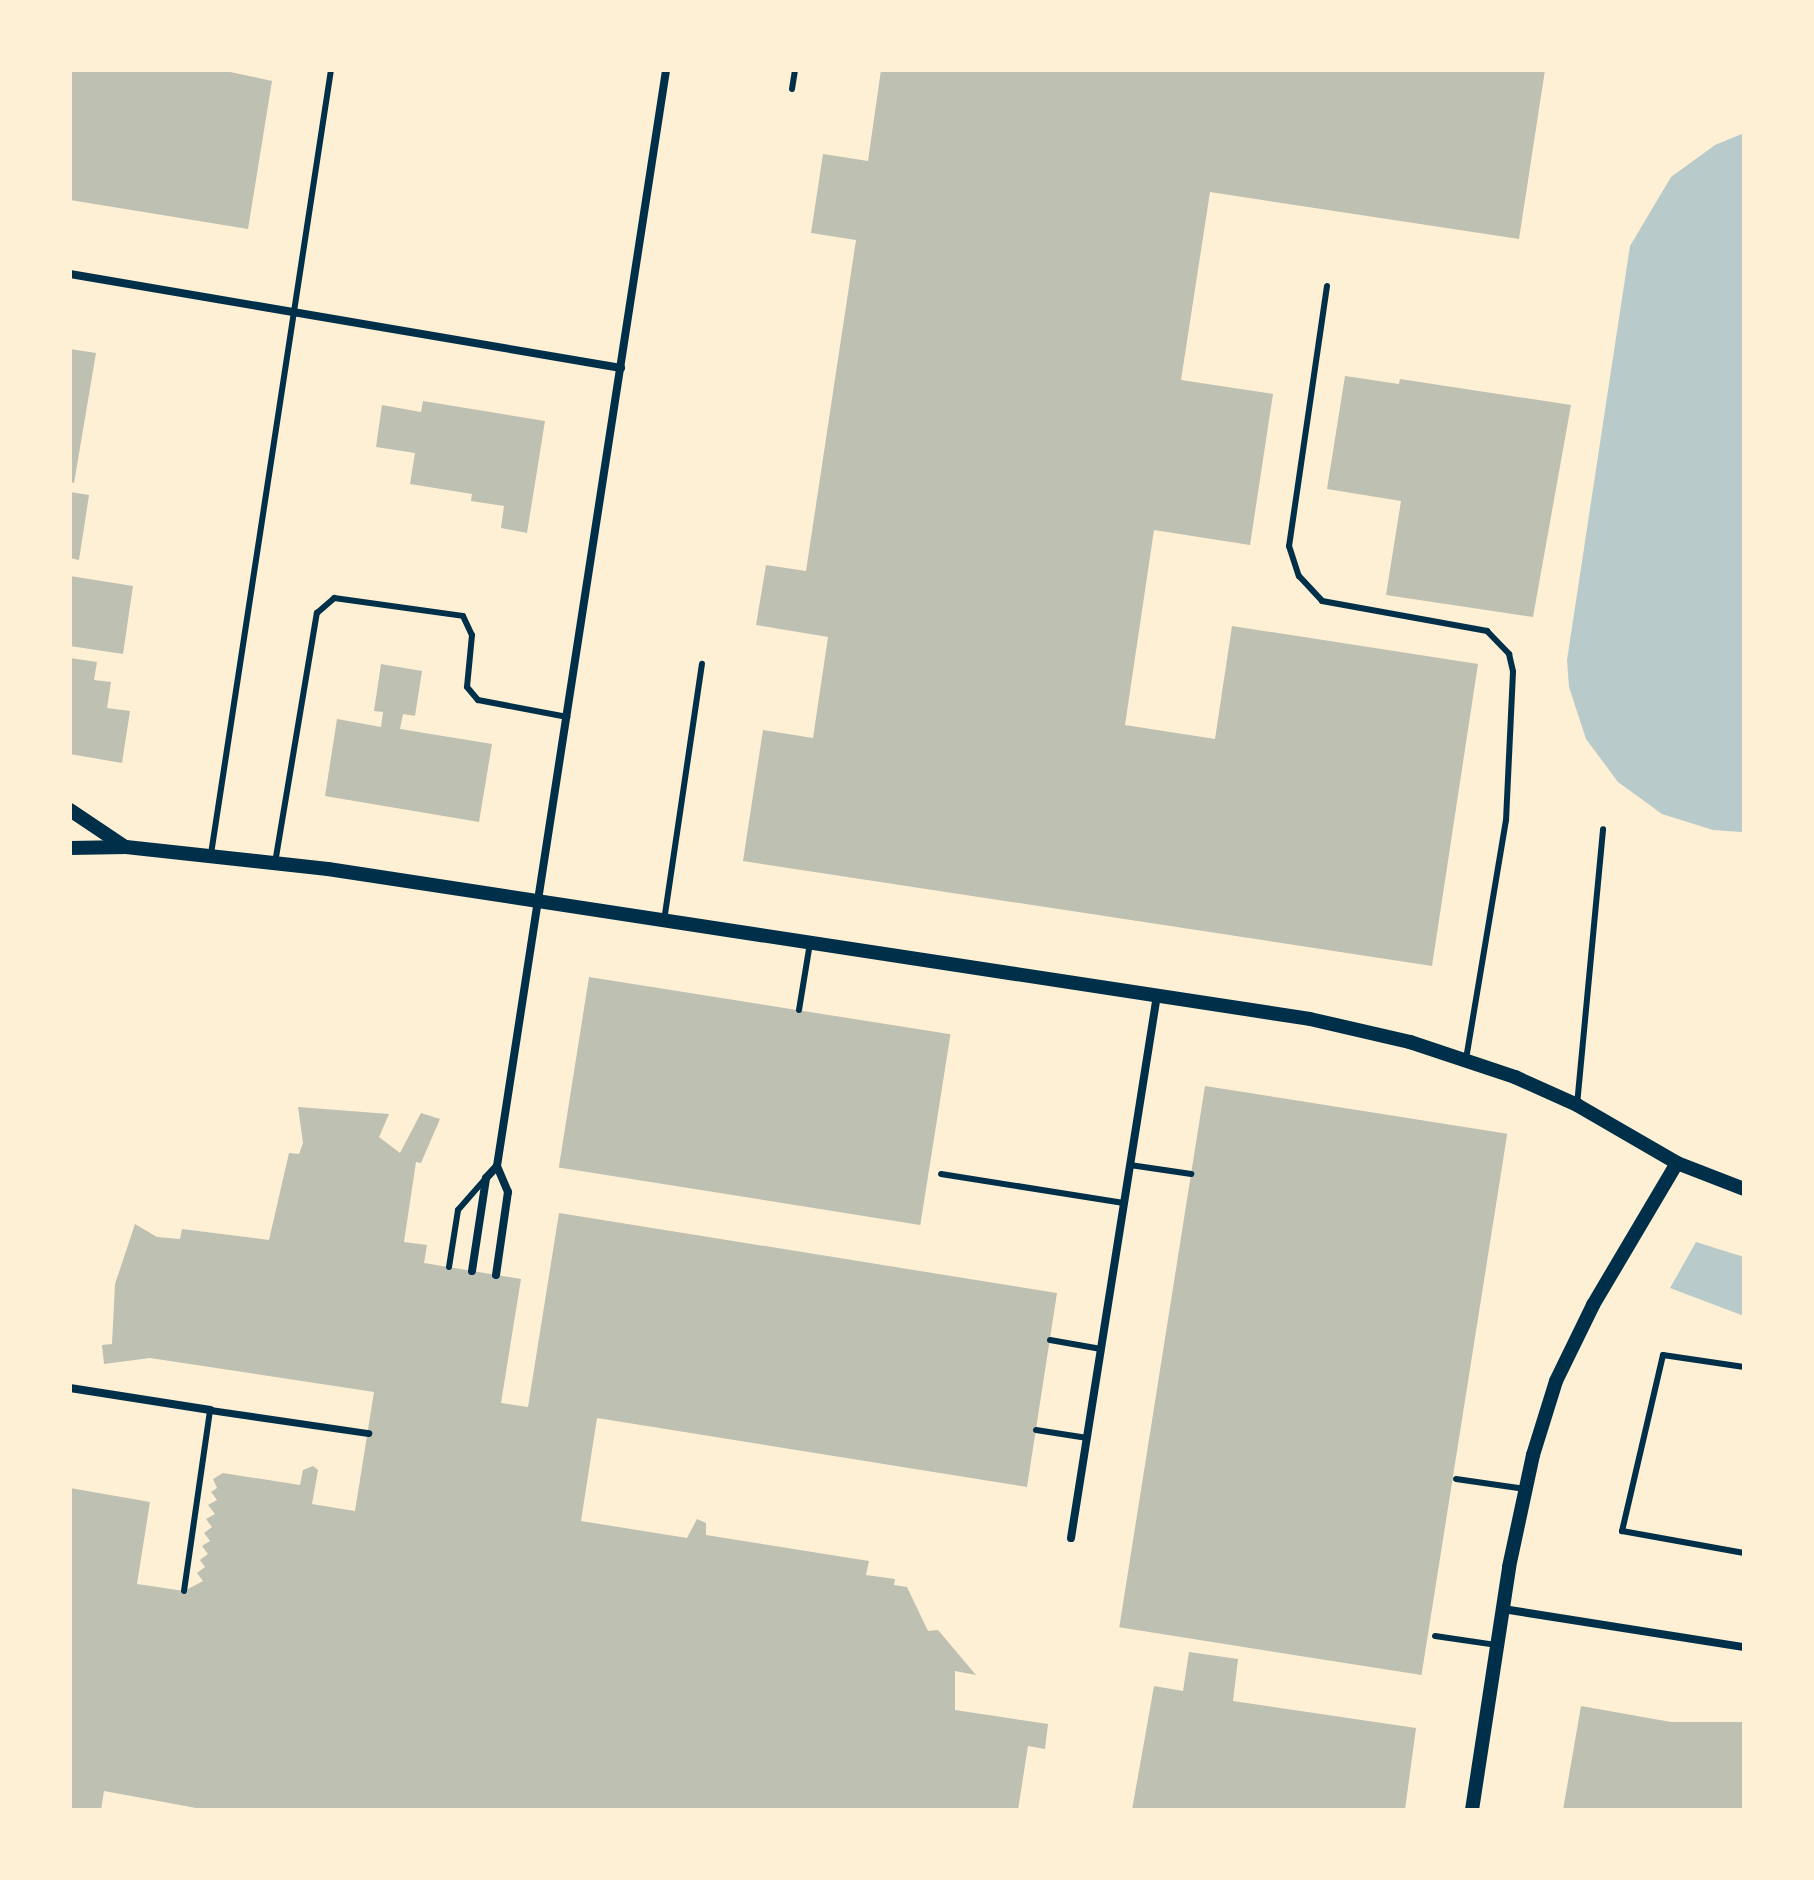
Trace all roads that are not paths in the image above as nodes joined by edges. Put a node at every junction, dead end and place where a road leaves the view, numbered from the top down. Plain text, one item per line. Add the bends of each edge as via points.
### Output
1 (331, 70) edge
2 (666, 70) edge
3 (795, 70) edge
4 (792, 89) dead end
5 (70, 274) edge
6 (1327, 286) dead end
7 (293, 312) junction
8 (621, 368) junction
9 (702, 664) dead end
10 (567, 717) junction
11 (70, 810) edge
12 (1603, 829) dead end
13 (126, 847) junction
14 (70, 848) edge
15 (211, 854) junction
16 (275, 863) junction
17 (539, 902) junction
18 (664, 921) junction
19 (810, 943) junction
20 (1157, 995) junction
21 (799, 1010) dead end
22 (1466, 1060) junction
23 (1577, 1105) junction
24 (1677, 1163) junction
25 (1130, 1165) junction
26 (497, 1166) junction
27 (941, 1174) dead end
28 (1191, 1174) dead end
29 (486, 1178) junction
30 (1744, 1189) edge
31 (1124, 1203) junction
32 (449, 1267) dead end
33 (472, 1271) dead end
34 (496, 1275) dead end
35 (1050, 1340) dead end
36 (1101, 1349) junction
37 (1744, 1367) edge
38 (70, 1388) edge
39 (210, 1410) junction
40 (1036, 1430) dead end
41 (368, 1433) dead end
42 (1087, 1438) junction
43 (1456, 1479) dead end
44 (1525, 1489) junction
45 (1071, 1538) dead end
46 (1744, 1553) edge
47 (184, 1591) dead end
48 (1503, 1609) junction
49 (1435, 1636) dead end
50 (1497, 1645) junction
51 (1744, 1647) edge
52 (1472, 1810) edge

1 - 7 lane
2 - 8 street
3 - 4 lane
5 - 7 street
6 - 22 lane via 1289,546 1299,576 1322,601 1487,631 1509,654 1513,672 1506,820
7 - 8 street
7 - 15 lane
8 - 10 street
9 - 18 lane
10 - 16 lane via 478,700 467,687 472,635 463,616 334,598 317,613
10 - 17 street
11 - 13 street
12 - 23 lane
13 - 14 street
13 - 15 street
15 - 16 street
16 - 17 street
17 - 18 street
17 - 26 street
18 - 19 street
19 - 20 street
19 - 21 lane
20 - 22 street via 1310,1019
20 - 25 street
22 - 23 street
23 - 24 street
24 - 30 street
24 - 44 street via 1593,1305 1556,1381
25 - 28 lane
25 - 31 street
26 - 29 street
26 - 34 street via 508,1192
27 - 31 lane
29 - 32 lane via 458,1210
29 - 33 street
31 - 36 street
35 - 36 lane
36 - 42 street
37 - 46 lane via 1663,1355 1622,1531
38 - 39 street
39 - 41 street
39 - 47 lane
40 - 42 lane
42 - 45 street
43 - 44 lane
44 - 48 street
48 - 50 street
48 - 51 street
49 - 50 lane
50 - 52 street

